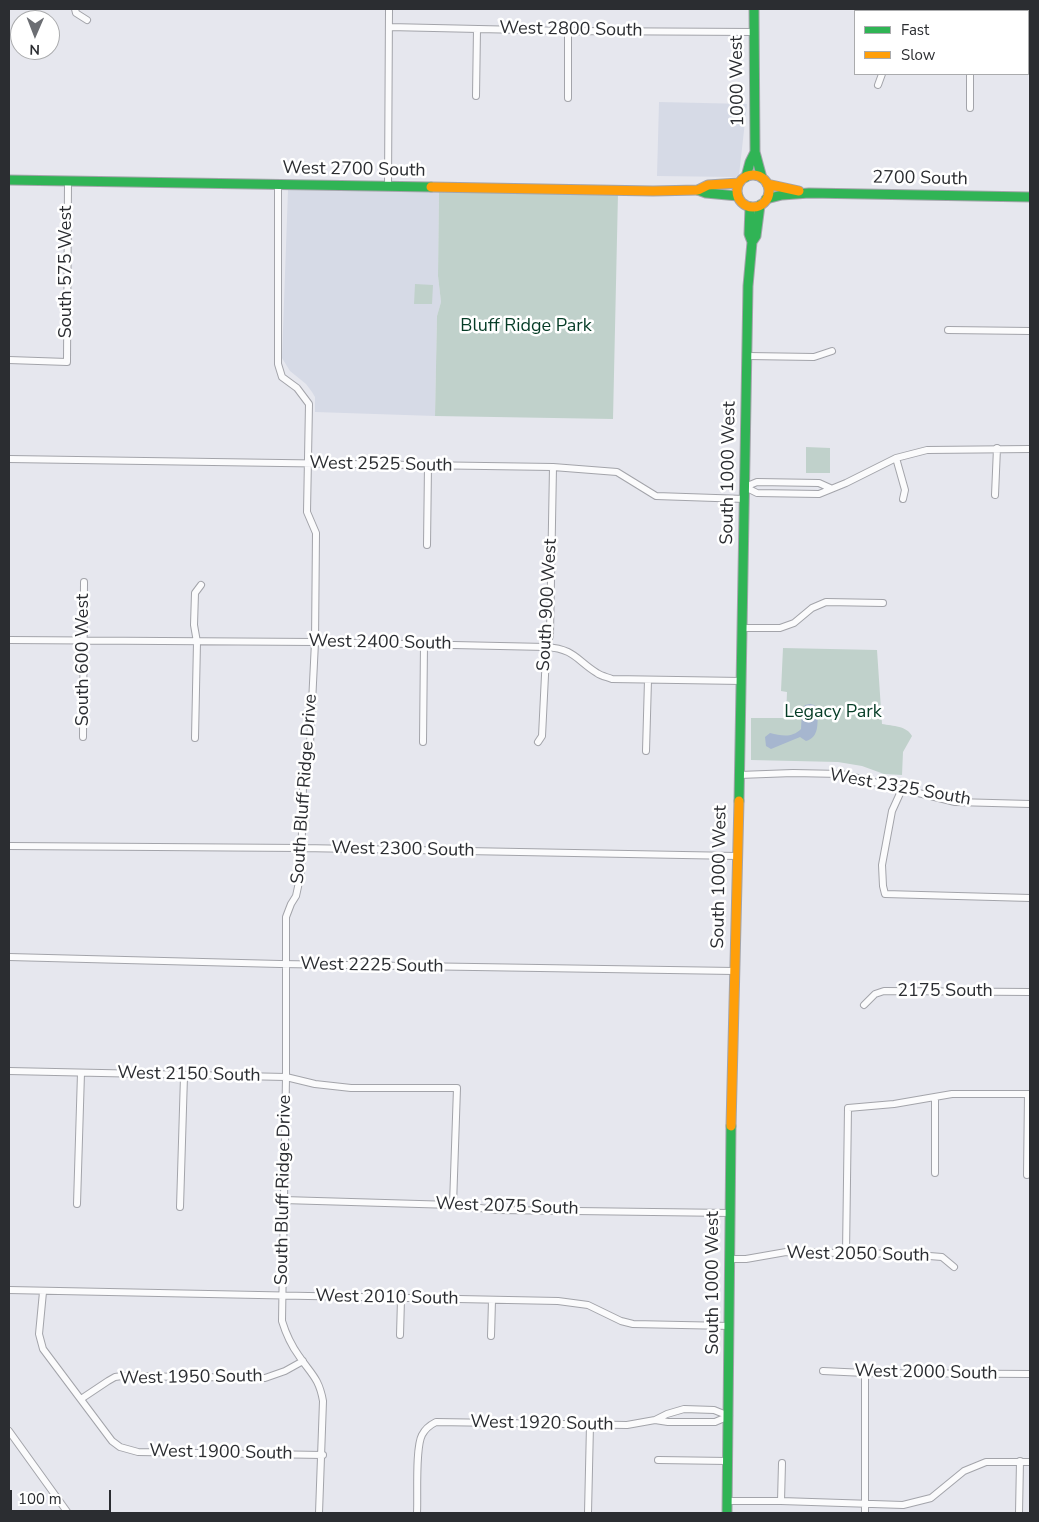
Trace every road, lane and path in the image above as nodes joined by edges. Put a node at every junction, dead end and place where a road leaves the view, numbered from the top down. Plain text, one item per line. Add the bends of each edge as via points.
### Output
1 (75, 9) edge
2 (389, 9) edge
3 (754, 9) edge
4 (87, 20) dead end
5 (389, 27) junction
6 (477, 29) junction
7 (568, 31) junction
8 (754, 32) junction
9 (882, 75) edge
10 (970, 75) edge
11 (878, 86) dead end
12 (476, 96) dead end
13 (568, 98) dead end
14 (970, 108) dead end
15 (755, 152) junction
16 (9, 180) edge
17 (743, 180) junction
18 (764, 181) junction
19 (68, 182) junction
20 (278, 184) junction
21 (388, 187) junction
22 (698, 190) junction
23 (809, 193) junction
24 (738, 196) junction
25 (1030, 197) edge
26 (763, 202) junction
27 (750, 207) junction
28 (752, 242) junction
29 (948, 330) dead end
30 (1030, 331) edge
31 (832, 351) dead end
32 (748, 356) junction
33 (9, 360) edge
34 (996, 448) junction
35 (1030, 449) edge
36 (896, 458) junction
37 (9, 459) edge
38 (308, 464) junction
39 (428, 466) junction
40 (553, 467) junction
41 (746, 487) junction
42 (830, 488) junction
43 (995, 496) dead end
44 (745, 499) junction
45 (904, 499) dead end
46 (427, 545) dead end
47 (84, 582) dead end
48 (201, 585) dead end
49 (883, 603) dead end
50 (743, 628) junction
51 (9, 640) edge
52 (84, 640) junction
53 (197, 642) junction
54 (315, 642) junction
55 (424, 644) junction
56 (546, 646) junction
57 (648, 680) junction
58 (742, 681) junction
59 (83, 737) dead end
60 (195, 738) dead end
61 (422, 742) dead end
62 (538, 742) dead end
63 (646, 751) dead end
64 (739, 775) junction
65 (902, 789) junction
66 (1030, 804) edge
67 (9, 846) edge
68 (302, 848) junction
69 (737, 856) junction
70 (1030, 898) edge
71 (9, 957) edge
72 (286, 964) junction
73 (734, 971) junction
74 (1030, 992) edge
75 (864, 1005) dead end
76 (9, 1071) edge
77 (81, 1073) junction
78 (184, 1076) junction
79 (286, 1077) junction
80 (1029, 1094) edge
81 (935, 1097) junction
82 (935, 1173) dead end
83 (1027, 1175) dead end
84 (283, 1200) junction
85 (77, 1204) dead end
86 (454, 1205) junction
87 (180, 1207) dead end
88 (730, 1213) junction
89 (846, 1253) junction
90 (730, 1259) junction
91 (954, 1267) dead end
92 (9, 1290) edge
93 (43, 1292) junction
94 (282, 1296) junction
95 (401, 1299) junction
96 (492, 1300) junction
97 (730, 1326) junction
98 (400, 1335) dead end
99 (491, 1336) dead end
100 (302, 1361) junction
101 (823, 1371) dead end
102 (865, 1372) junction
103 (1030, 1374) edge
104 (80, 1399) junction
105 (729, 1416) junction
106 (655, 1420) junction
107 (590, 1425) junction
108 (9, 1431) edge
109 (323, 1455) junction
110 (658, 1460) dead end
111 (728, 1461) junction
112 (1020, 1461) junction
113 (1030, 1462) edge
114 (782, 1463) dead end
115 (728, 1501) junction
116 (782, 1501) junction
117 (865, 1503) junction
118 (68, 1513) edge
119 (319, 1513) edge
120 (417, 1513) edge
121 (588, 1513) edge
122 (727, 1513) edge
123 (865, 1513) edge
124 (1019, 1513) edge

1 - 4 street
2 - 5 street
3 - 8 main road, 1000 West
5 - 6 street, West 2800 South
5 - 21 street
6 - 7 street, West 2800 South
6 - 12 street
7 - 8 street, West 2800 South
7 - 13 street
8 - 15 main road, 1000 West
9 - 11 street
10 - 14 street
15 - 17 main road
15 - 18 main road
16 - 19 main road, West 2700 South
17 - 18 main road via 754,175
17 - 22 main road, West 2700 South via 726,185 708,185
17 - 24 main road via 738,187
18 - 23 main road
18 - 26 main road via 769,192
19 - 20 main road, West 2700 South
19 - 33 street, South 575 West via 67,362
20 - 21 main road, West 2700 South
20 - 38 street, South Bluff Ridge Drive via 278,364 282,377 310,404
21 - 22 main road, West 2700 South
22 - 24 main road, West 2700 South
23 - 25 main road, 2700 South
23 - 26 main road via 782,195
24 - 27 main road
26 - 27 main road
26 - 28 main road, South 1000 West
27 - 28 main road, South 1000 West via 749,234
28 - 32 main road, South 1000 West
29 - 30 street
31 - 32 street via 814,357
32 - 41 main road, South 1000 West
34 - 35 street
34 - 36 street via 927,450
34 - 43 street
36 - 42 street
36 - 45 street via 905,490
37 - 38 street, West 2525 South
38 - 39 street, West 2525 South
38 - 54 street, South Bluff Ridge Drive via 307,512 316,533
39 - 40 street, West 2525 South
39 - 46 street
40 - 44 street, West 2525 South via 617,472 656,496
40 - 56 street, South 900 West via 550,634
41 - 42 street via 766,482 819,483
41 - 42 street via 757,493 819,494
41 - 44 main road, South 1000 West
44 - 50 main road, South 1000 West
47 - 52 street, South 600 West
48 - 53 street via 195,594
49 - 50 street via 826,602 812,608 794,623 780,628
50 - 58 main road, South 1000 West
51 - 52 street, West 2400 South
52 - 53 street, West 2400 South
52 - 59 street, South 600 West
53 - 54 street, West 2400 South
53 - 60 street
54 - 55 street, West 2400 South
54 - 68 street, South Bluff Ridge Drive
55 - 56 street, West 2400 South
55 - 61 street
56 - 57 street, West 2400 South via 566,650 598,674 612,679
56 - 62 street, South 900 West via 542,736
57 - 58 street, West 2400 South
57 - 63 street
58 - 64 main road, South 1000 West
64 - 65 street, West 2325 South via 841,774
64 - 69 main road, South 1000 West
65 - 66 street, West 2325 South via 955,802
65 - 70 street via 892,811 884,856 885,894
67 - 68 street, West 2300 South
68 - 69 street, West 2300 South
68 - 72 street, South Bluff Ridge Drive via 300,883 286,917
69 - 73 main road, South 1000 West
71 - 72 street, West 2225 South
72 - 73 street, West 2225 South
72 - 79 street, South Bluff Ridge Drive
73 - 88 main road, South 1000 West
74 - 75 street, 2175 South via 884,991 875,994
76 - 77 street, West 2150 South
77 - 78 street, West 2150 South
77 - 85 street
78 - 79 street, West 2150 South
78 - 87 street
79 - 84 street, South Bluff Ridge Drive
79 - 86 street, West 2150 South via 351,1088 457,1088
80 - 81 street via 974,1093
80 - 83 street
81 - 82 street
81 - 89 street via 848,1108
84 - 86 street, West 2075 South
84 - 94 street, South Bluff Ridge Drive
86 - 88 street, West 2075 South via 498,1210
88 - 90 main road, South 1000 West
89 - 90 street, West 2050 South via 786,1252
89 - 91 street, West 2050 South via 942,1257
90 - 97 main road, South 1000 West
92 - 93 street, West 2010 South
93 - 94 street, West 2010 South
93 - 104 street via 40,1343
94 - 95 street, West 2010 South
94 - 100 street, South Bluff Ridge Drive via 282,1321 286,1335
95 - 96 street, West 2010 South
95 - 98 street
96 - 97 street, West 2010 South via 577,1302 633,1324
96 - 99 street
97 - 105 main road, South 1000 West
100 - 104 street, West 1950 South via 265,1378 115,1377
100 - 109 street, South Bluff Ridge Drive via 313,1373 322,1393
101 - 102 street, West 2000 South
102 - 103 street, West 2000 South
102 - 117 street
104 - 109 street, West 1900 South via 105,1433 120,1447 138,1452
105 - 106 street, West 1920 South via 715,1422
105 - 106 street, West 1920 South via 714,1410 684,1409
105 - 111 main road, South 1000 West
106 - 107 street, West 1920 South via 627,1425
107 - 120 street, West 1920 South via 436,1422 423,1433 418,1445
107 - 121 street
108 - 118 street
109 - 119 street, South Bluff Ridge Drive
110 - 111 street
111 - 115 main road, South 1000 West
112 - 113 street
112 - 117 street via 986,1462 964,1471 931,1498 916,1503
112 - 124 street
114 - 116 street
115 - 116 street
115 - 122 main road, South 1000 West
116 - 117 street
117 - 123 street

